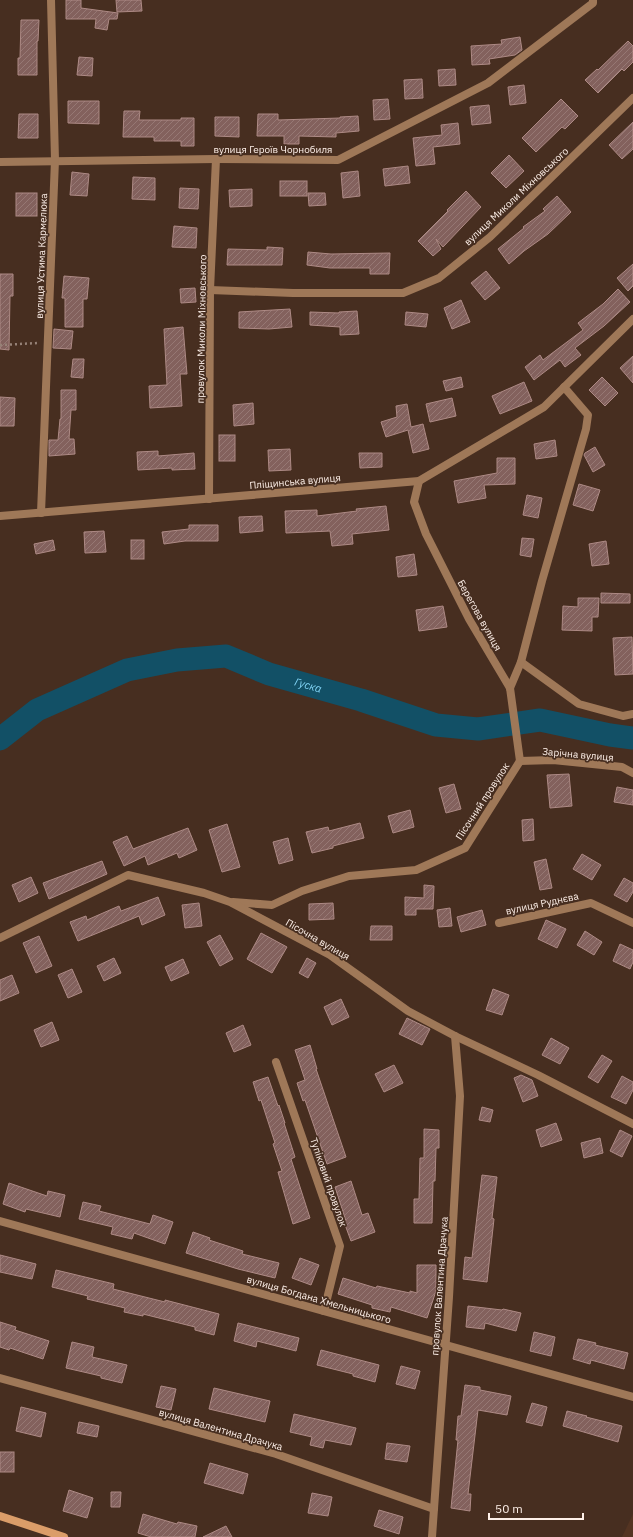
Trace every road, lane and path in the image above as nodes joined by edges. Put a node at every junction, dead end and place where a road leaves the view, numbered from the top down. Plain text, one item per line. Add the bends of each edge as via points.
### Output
1 (51, 0) edge
2 (593, 0) edge
3 (633, 98) edge
4 (216, 159) junction
5 (55, 160) junction
6 (0, 162) edge
7 (210, 290) junction
8 (633, 319) edge
9 (48, 343) junction
10 (0, 345) edge
11 (564, 387) junction
12 (419, 481) junction
13 (209, 499) junction
14 (41, 513) junction
15 (0, 516) edge
16 (521, 662) junction
17 (510, 688) junction
18 (633, 714) edge
19 (520, 761) junction
20 (633, 773) edge
21 (230, 902) junction
22 (633, 922) edge
23 (499, 923) dead end
24 (0, 938) edge
25 (455, 1036) junction
26 (276, 1062) dead end
27 (633, 1124) edge
28 (0, 1221) edge
29 (324, 1311) junction
30 (446, 1345) junction
31 (0, 1378) edge
32 (633, 1397) edge
33 (434, 1509) junction
34 (0, 1516) edge
35 (63, 1537) edge
36 (432, 1537) edge

1 - 5 street, вулиця Устима Кармелюка
2 - 4 street, вулиця Героїв Чорнобиля via 593,3 488,83 338,160
3 - 7 street, вулиця Миколи Міхновського via 490,237 439,278 403,293
4 - 5 street, вулиця Героїв Чорнобиля
4 - 7 street, провулок Миколи Міхновського
5 - 6 street, вулиця Героїв Чорнобиля
5 - 9 street, вулиця Устима Кармелюка
7 - 13 street, провулок Миколи Міхновського
8 - 11 street, Пліщинська вулиця
9 - 10 path
9 - 14 street, вулиця Устима Кармелюка
11 - 12 street, Пліщинська вулиця via 544,407
11 - 16 street via 588,414 586,429
12 - 13 street, Пліщинська вулиця
12 - 17 street, Берегова вулиця via 414,502 426,534 469,619
13 - 14 street, Пліщинська вулиця
14 - 15 street, Пліщинська вулиця
16 - 17 street
16 - 18 street via 579,704 622,716
17 - 19 street, Берегова вулиця
19 - 20 street, Зарічна вулиця via 560,761 622,768
19 - 21 street, Пісочний провулок via 465,848 416,870 348,876 302,891 272,905
21 - 24 street, Пісочна вулиця via 204,892 128,875
21 - 25 street, Пісочна вулиця via 330,955 408,1011
22 - 23 street, вулиця Руднєва via 591,903
25 - 27 street, Пісочна вулиця
25 - 30 street, провулок Валентина Драчука via 460,1096
26 - 29 street, Тупіковий провулок via 340,1246
28 - 29 street, вулиця Богдана Хмельницького
29 - 30 street, вулиця Богдана Хмельницького
30 - 32 street, вулиця Богдана Хмельницького
30 - 33 street, провулок Валентина Драчука
31 - 33 street, вулиця Валентина Драчука via 276,1454
33 - 36 street, провулок Валентина Драчука
34 - 35 main road

